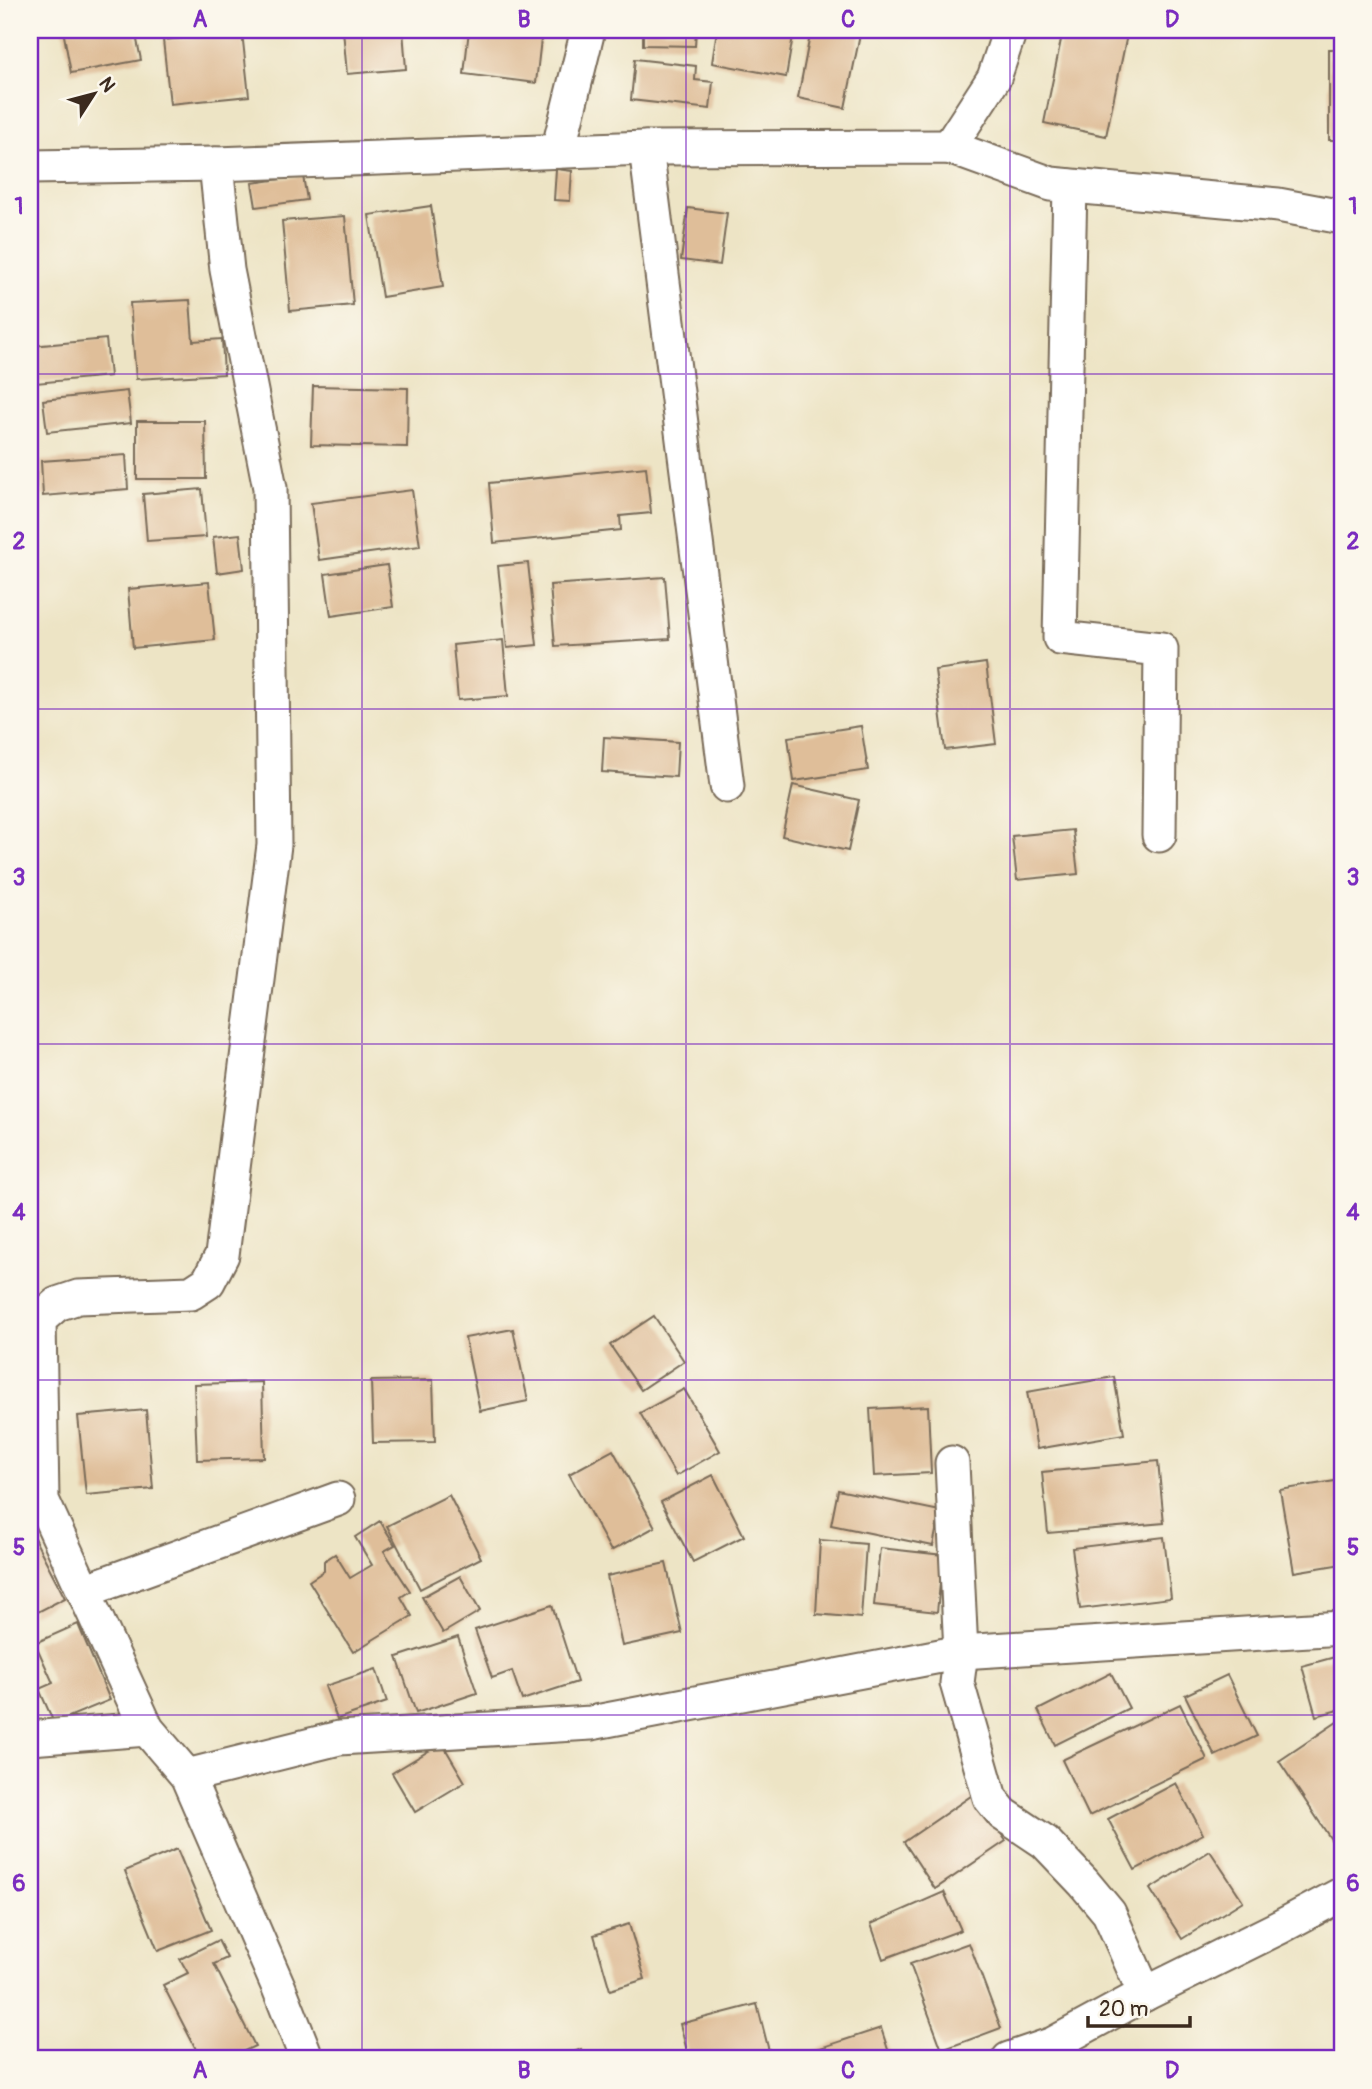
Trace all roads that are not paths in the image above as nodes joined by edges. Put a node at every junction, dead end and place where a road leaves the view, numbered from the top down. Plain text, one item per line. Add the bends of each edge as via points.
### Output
1 (588, 30) edge
2 (1010, 30) edge
3 (949, 147) junction
4 (646, 148) junction
5 (558, 151) junction
6 (216, 164) junction
7 (30, 167) edge
8 (1070, 186) junction
9 (1342, 217) edge
10 (727, 786) dead end
11 (1160, 835) dead end
12 (952, 1463) dead end
13 (338, 1499) dead end
14 (84, 1591) junction
15 (1342, 1628) edge
16 (961, 1652) junction
17 (147, 1729) junction
18 (30, 1738) edge
19 (187, 1776) junction
20 (1342, 1894) edge
21 (1145, 1994) junction
22 (307, 2059) edge
23 (1009, 2059) edge

1 - 5 street
2 - 3 street via 994,78
3 - 4 street
3 - 8 street via 1051,184
4 - 5 street
4 - 10 street
5 - 6 street
6 - 7 street
6 - 14 street via 227,270 270,488 274,845 222,1255 208,1282 191,1293 78,1297 57,1304 39,1320 42,1500
8 - 9 street via 1278,205
8 - 11 street via 1060,638 1161,649
12 - 16 street
13 - 14 street
14 - 17 street
15 - 16 street
16 - 19 street via 591,1723 339,1738
16 - 21 street via 957,1683 990,1798 1003,1814 1045,1842 1109,1913
17 - 18 street
17 - 19 street
19 - 22 street
20 - 21 street
21 - 23 street via 1053,2044

